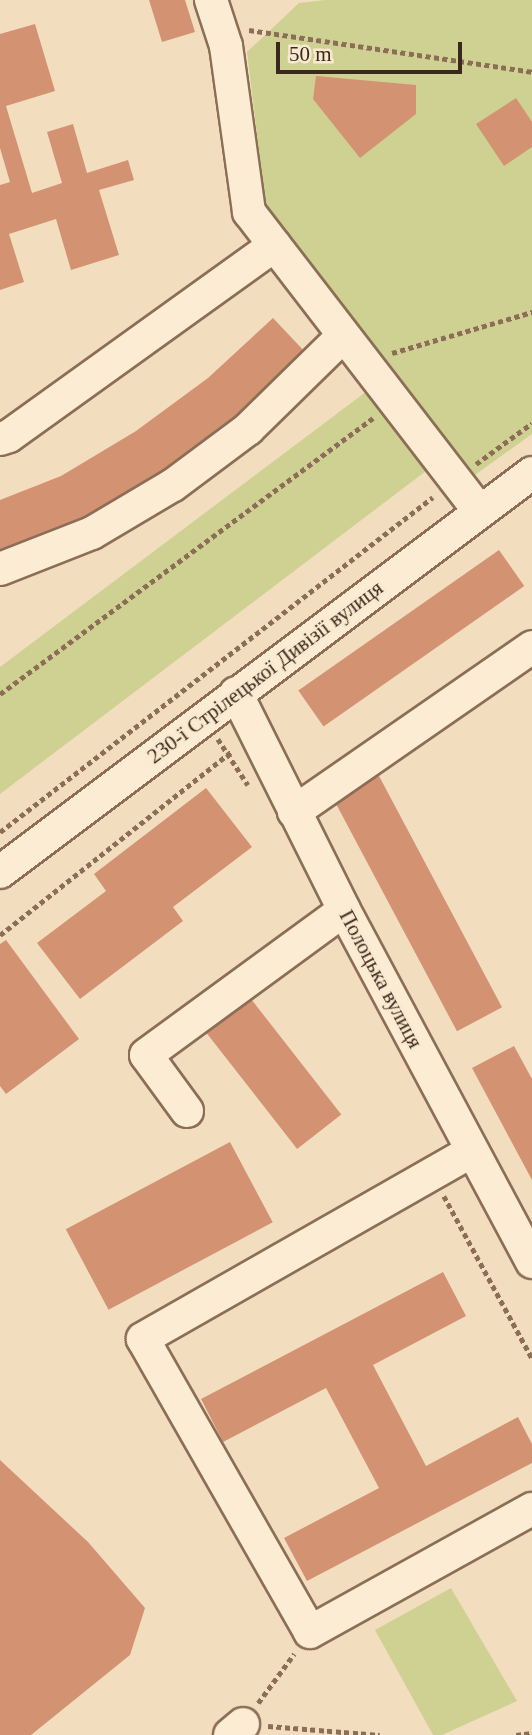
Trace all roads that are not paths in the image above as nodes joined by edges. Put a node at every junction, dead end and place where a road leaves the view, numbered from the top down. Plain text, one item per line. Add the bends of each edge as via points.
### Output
1 (211, 0) edge
2 (275, 245) junction
3 (344, 336) junction
4 (0, 439) edge
5 (532, 473) edge
6 (479, 511) junction
7 (0, 569) edge
8 (532, 647) edge
9 (236, 693) junction
10 (293, 812) junction
11 (0, 872) edge
12 (344, 910) junction
13 (187, 1111) dead end
14 (472, 1151) junction
15 (532, 1262) edge
16 (532, 1509) edge

1 - 2 street via 226,46 249,212
2 - 3 street
2 - 4 street
3 - 6 street
3 - 7 street via 248,429 173,485 92,533
5 - 6 street, 230-ї Стрілецької Дивізії вулиця
6 - 9 street, 230-ї Стрілецької Дивізії вулиця
8 - 10 street
9 - 10 street, Полоцька вулиця
9 - 11 street, 230-ї Стрілецької Дивізії вулиця
10 - 12 street, Полоцька вулиця
12 - 13 street via 146,1055
12 - 14 street, Полоцька вулиця
14 - 15 street, Полоцька вулиця
14 - 16 street via 143,1339 310,1632

